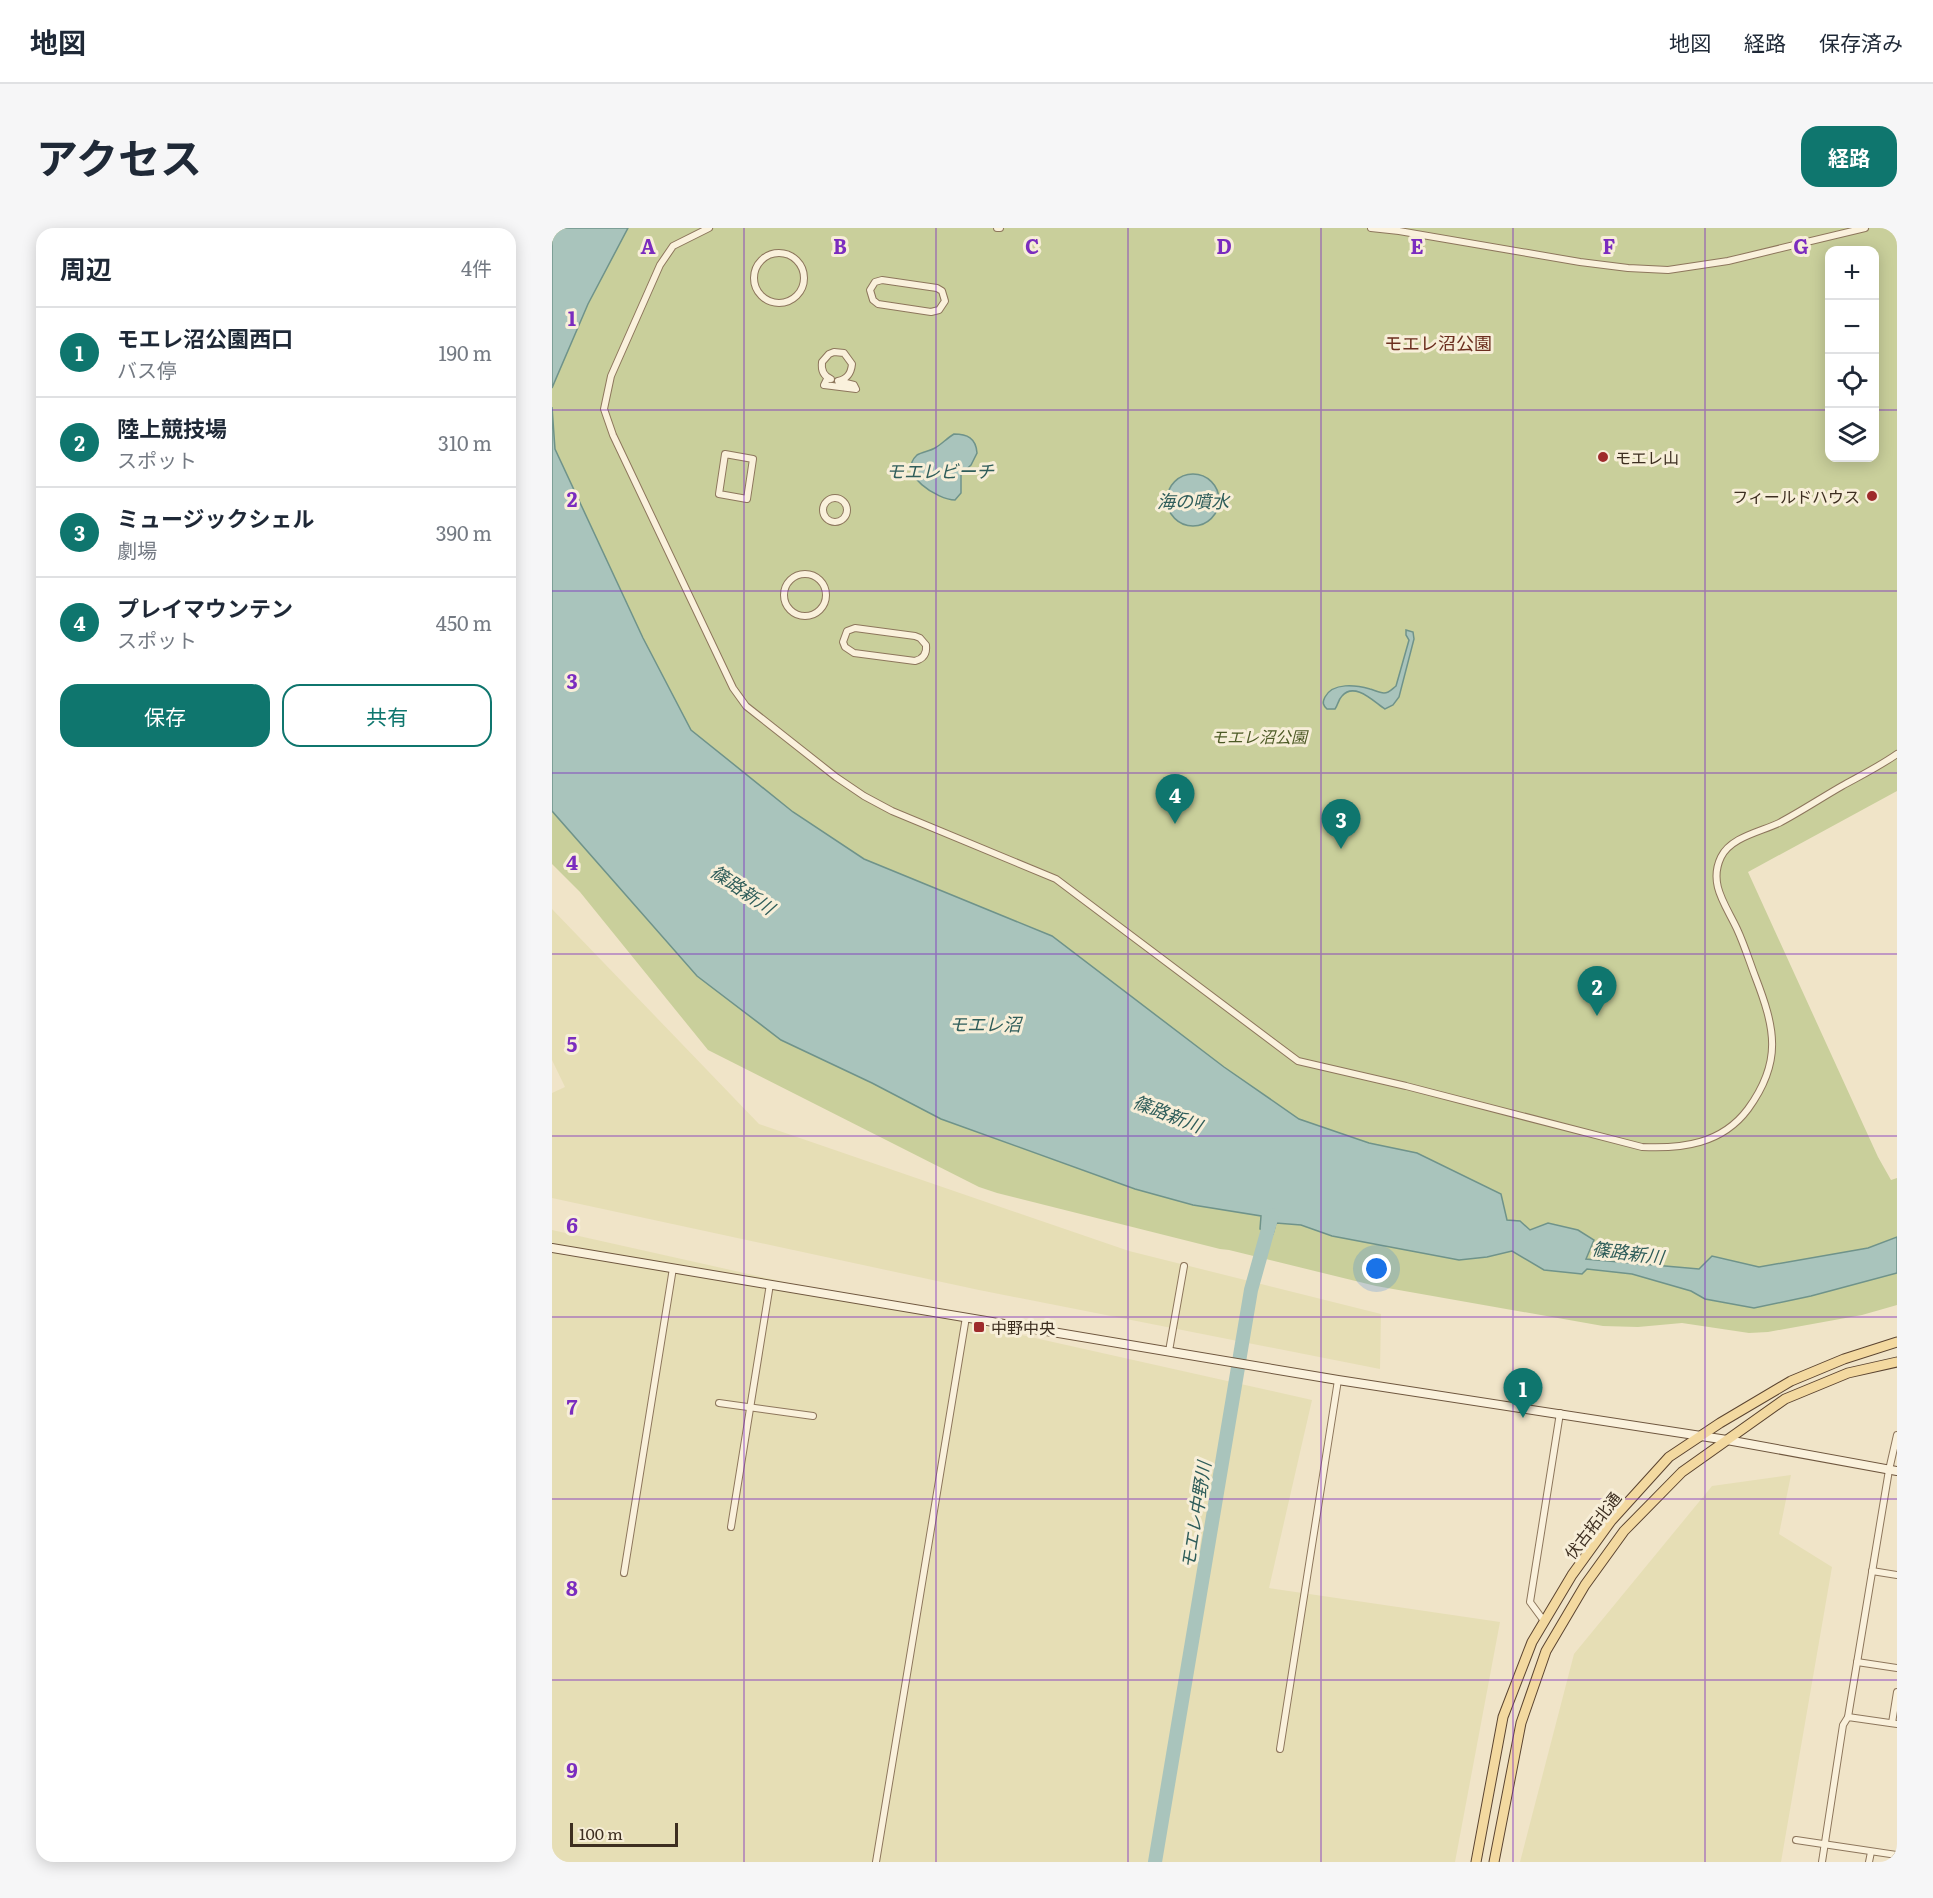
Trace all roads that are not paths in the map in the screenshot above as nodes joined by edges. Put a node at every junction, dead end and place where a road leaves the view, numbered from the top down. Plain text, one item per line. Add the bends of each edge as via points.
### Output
1 (709, 228) edge
2 (1371, 228) edge
3 (1865, 228) edge
4 (780, 304) joint
5 (878, 304) joint
6 (837, 387) joint
7 (753, 459) joint
8 (823, 506) joint
9 (810, 574) joint
10 (915, 636) joint
11 (1897, 754) edge
12 (552, 1248) edge
13 (1184, 1266) dead end
14 (673, 1268) junction
15 (770, 1284) junction
16 (966, 1317) junction
17 (1897, 1342) edge
18 (1169, 1351) junction
19 (1897, 1362) edge
20 (1338, 1380) junction
21 (719, 1403) dead end
22 (751, 1408) junction
23 (1560, 1413) junction
24 (813, 1416) dead end
25 (1897, 1435) edge
26 (1701, 1436) junction
27 (1727, 1440) junction
28 (1893, 1470) edge
29 (731, 1527) dead end
30 (1872, 1571) junction
31 (624, 1573) dead end
32 (1897, 1575) edge
33 (1544, 1621) junction
34 (1857, 1662) junction
35 (1897, 1668) edge
36 (1897, 1692) edge
37 (1848, 1717) junction
38 (1894, 1724) edge
39 (1280, 1749) dead end
40 (1796, 1840) dead end
41 (1825, 1845) junction
42 (1871, 1852) junction
43 (1897, 1855) edge
44 (876, 1862) edge
45 (1476, 1862) edge
46 (1494, 1862) edge
47 (1822, 1862) edge
48 (1869, 1862) edge

1 - 11 street via 673,246 660,265 611,376 604,409 612,435 733,688 746,706 864,796 1056,879 1298,1061 1642,1147 1671,1148 1711,1139 1737,1121 1755,1098 1765,1082 1773,1047 1767,1008 1719,893 1716,872 1722,855 1734,842 1779,822
2 - 3 street via 1580,262 1668,270 1728,261
4 - 4 street via 764,299 753,279 763,258 778,253 792,256 804,274 799,294
5 - 5 street via 870,290 882,280 937,288 945,301 939,310 931,312
6 - 6 street via 856,390 854,385 838,381 847,377 852,364 844,353 834,352 825,357 822,367 831,380 827,379 824,385
7 - 7 street via 747,499 719,494 725,454
8 - 8 street via 822,514 830,522 838,522 847,514 844,502 837,498
9 - 9 street via 793,577 784,591 788,608 802,616 818,612 826,598 822,583
10 - 10 street via 855,628 847,631 843,642 854,653 915,661 923,657 926,649
12 - 14 street
13 - 18 street
14 - 15 street
14 - 31 street
15 - 16 street
15 - 22 street
16 - 18 street
16 - 44 street
17 - 26 main road, 伏古拓北通 via 1791,1381
18 - 20 street
19 - 27 main road, 伏古拓北通 via 1848,1373 1785,1399
20 - 23 street
20 - 39 street
21 - 22 street
22 - 24 street
22 - 29 street
23 - 26 street
23 - 33 street via 1530,1602
25 - 28 street
26 - 27 street
26 - 33 main road, 伏古拓北通 via 1669,1457 1611,1521
27 - 28 street
27 - 46 main road, 伏古拓北通 via 1682,1472 1624,1532 1585,1585 1546,1651 1521,1723
28 - 30 street
30 - 32 street
30 - 34 street
33 - 45 main road, 伏古拓北通 via 1503,1717
34 - 35 street
34 - 37 street
36 - 38 street
37 - 38 street
37 - 41 street
40 - 41 street
41 - 42 street
41 - 47 street
42 - 43 street
42 - 48 street

